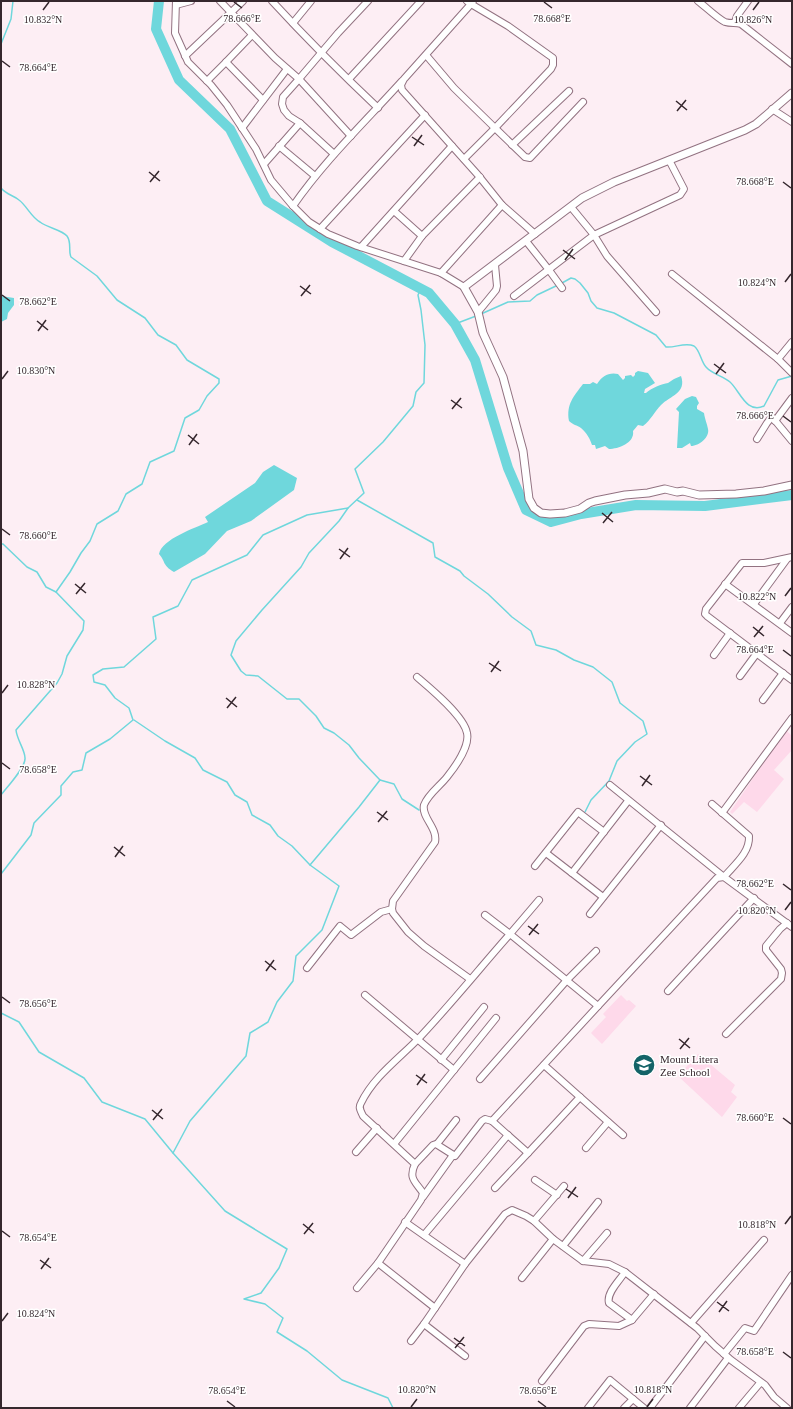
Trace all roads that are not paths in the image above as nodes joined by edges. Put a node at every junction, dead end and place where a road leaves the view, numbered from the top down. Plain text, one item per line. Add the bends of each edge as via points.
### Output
1 (191, 1) edge
2 (220, 1) edge
3 (243, 1) edge
4 (272, 1) edge
5 (311, 1) edge
6 (368, 1) edge
7 (421, 1) edge
8 (698, 1) edge
9 (748, 1) edge
10 (471, 2) edge
11 (176, 3) edge
12 (230, 13) junction
13 (735, 22) junction
14 (293, 23) junction
15 (252, 35) junction
16 (321, 53) junction
17 (426, 54) junction
18 (185, 56) junction
19 (226, 62) junction
20 (792, 64) edge
21 (287, 69) junction
22 (299, 79) junction
23 (349, 79) junction
24 (404, 79) junction
25 (207, 81) junction
26 (569, 91) dead end
27 (792, 93) edge
28 (263, 100) junction
29 (583, 102) dead end
30 (378, 108) junction
31 (772, 109) junction
32 (425, 116) junction
33 (792, 122) edge
34 (300, 123) junction
35 (242, 128) junction
36 (495, 128) junction
37 (351, 136) junction
38 (512, 145) junction
39 (279, 146) junction
40 (452, 146) junction
41 (334, 154) junction
42 (464, 159) junction
43 (669, 160) junction
44 (264, 164) junction
45 (315, 176) junction
46 (480, 177) junction
47 (502, 205) junction
48 (293, 206) junction
49 (571, 207) junction
50 (394, 211) junction
51 (320, 229) junction
52 (535, 234) junction
53 (594, 235) junction
54 (422, 236) junction
55 (526, 240) junction
56 (361, 247) junction
57 (404, 261) junction
58 (495, 265) junction
59 (549, 270) junction
60 (441, 273) junction
61 (672, 274) dead end
62 (464, 287) junction
63 (562, 288) dead end
64 (514, 296) dead end
65 (656, 312) dead end
66 (478, 314) junction
67 (792, 342) edge
68 (778, 359) junction
69 (790, 371) edge
70 (792, 398) edge
71 (774, 421) junction
72 (757, 439) dead end
73 (791, 439) edge
74 (792, 485) edge
75 (790, 558) edge
76 (725, 584) junction
77 (754, 604) junction
78 (792, 607) edge
79 (780, 623) junction
80 (730, 633) junction
81 (792, 633) edge
82 (757, 653) junction
83 (714, 655) dead end
84 (783, 673) junction
85 (740, 676) dead end
86 (417, 677) dead end
87 (792, 680) edge
88 (763, 700) dead end
89 (792, 718) edge
90 (610, 786) dead end
91 (628, 801) junction
92 (712, 804) dead end
93 (722, 813) junction
94 (661, 825) junction
95 (604, 832) junction
96 (546, 853) junction
97 (535, 866) dead end
98 (572, 873) junction
99 (724, 877) junction
100 (603, 897) junction
101 (754, 898) junction
102 (538, 900) dead end
103 (392, 909) junction
104 (590, 914) dead end
105 (485, 915) dead end
106 (789, 925) edge
107 (510, 934) junction
108 (596, 951) dead end
109 (307, 968) dead end
110 (470, 979) junction
111 (567, 980) junction
112 (668, 991) dead end
113 (365, 995) dead end
114 (598, 1006) junction
115 (484, 1007) dead end
116 (496, 1018) dead end
117 (726, 1034) dead end
118 (418, 1039) junction
119 (441, 1060) junction
120 (544, 1065) junction
121 (454, 1070) junction
122 (480, 1079) dead end
123 (580, 1097) junction
124 (456, 1120) dead end
125 (492, 1121) junction
126 (608, 1122) junction
127 (377, 1128) junction
128 (508, 1135) junction
129 (623, 1135) dead end
130 (394, 1144) junction
131 (437, 1144) junction
132 (586, 1148) dead end
133 (356, 1152) dead end
134 (528, 1153) junction
135 (453, 1155) junction
136 (416, 1164) junction
137 (535, 1180) dead end
138 (564, 1186) dead end
139 (495, 1188) dead end
140 (557, 1195) junction
141 (423, 1197) junction
142 (598, 1202) dead end
143 (534, 1221) junction
144 (406, 1222) junction
145 (607, 1233) dead end
146 (424, 1235) junction
147 (553, 1239) junction
148 (764, 1240) dead end
149 (563, 1246) junction
150 (583, 1261) junction
151 (378, 1263) junction
152 (465, 1264) junction
153 (625, 1272) junction
154 (792, 1275) edge
155 (522, 1278) dead end
156 (357, 1288) dead end
157 (654, 1294) junction
158 (435, 1308) junction
159 (632, 1320) junction
160 (691, 1323) junction
161 (424, 1324) junction
162 (706, 1336) junction
163 (411, 1341) dead end
164 (465, 1356) dead end
165 (726, 1356) junction
166 (542, 1381) dead end
167 (760, 1383) junction
168 (632, 1399) junction
169 (588, 1408) edge
170 (624, 1408) edge
171 (644, 1408) edge
172 (650, 1408) edge
173 (690, 1408) edge
174 (740, 1408) edge
175 (786, 1408) edge

1 - 11 street
2 - 12 street
3 - 12 street
4 - 14 street
5 - 14 street
6 - 16 street
7 - 23 street
8 - 13 street via 725,22
9 - 13 street via 736,16
10 - 17 street
10 - 36 street via 554,61 551,69
11 - 18 street via 175,33
12 - 15 street
12 - 18 street
13 - 20 street
14 - 16 street
15 - 19 street
15 - 21 street
16 - 22 street
16 - 23 street
17 - 24 street
17 - 36 street via 454,88
18 - 25 street
19 - 25 street
19 - 28 street
21 - 22 street
21 - 28 street
22 - 34 street via 283,96 282,104 289,116
22 - 37 street
23 - 30 street
24 - 30 street
24 - 32 street via 401,84 402,90
25 - 35 street
26 - 38 street
27 - 31 street
28 - 35 street
29 - 38 street via 531,157 525,157
30 - 37 street
31 - 33 street
31 - 43 street via 756,124 745,130
32 - 40 street
32 - 51 street
34 - 39 street
34 - 41 street
35 - 44 street
36 - 38 street
36 - 42 street
37 - 41 street
39 - 44 street
39 - 45 street
40 - 42 street
40 - 50 street
41 - 45 street
42 - 46 street
43 - 49 street via 614,182 582,198
43 - 53 street via 684,189 682,194
44 - 48 street via 271,180
45 - 48 street
46 - 47 street
46 - 54 street
47 - 52 street
47 - 60 street
48 - 51 street
49 - 52 street
49 - 53 street
50 - 54 street
50 - 56 street
51 - 56 street
52 - 55 street
53 - 59 street
53 - 65 street via 607,256
54 - 57 street
55 - 58 street
55 - 59 street
56 - 57 street
57 - 60 street
58 - 62 street
58 - 66 street via 496,290
59 - 63 street
59 - 64 street
60 - 62 street
61 - 68 street
62 - 66 street
66 - 74 street via 509,396 523,451 529,499 534,508 541,513 565,513 595,501 665,489 699,495 736,494
67 - 68 street
68 - 69 street
70 - 71 street
71 - 72 street via 771,418
71 - 73 street
75 - 76 street via 764,563 743,562
75 - 77 street
76 - 77 street
76 - 80 street via 706,609 706,614
77 - 79 street
78 - 79 street
79 - 81 street
80 - 82 street
80 - 83 street
82 - 84 street
82 - 85 street
84 - 87 street
84 - 88 street
86 - 103 street via 443,700 459,719 467,733 467,742 448,775 424,805 424,811 435,832 435,842 393,900
89 - 93 street
90 - 91 street
91 - 94 street
91 - 95 street
92 - 93 street
93 - 99 street via 749,836 750,843
94 - 99 street
94 - 100 street
95 - 96 street via 578,812
95 - 98 street
96 - 97 street
96 - 98 street
98 - 100 street
99 - 101 street
99 - 114 street via 717,878 711,883
100 - 104 street
101 - 106 street
101 - 112 street
102 - 107 street
103 - 109 street via 381,912 351,934 340,926
103 - 110 street via 408,932
105 - 107 street
106 - 117 street via 780,929 766,946 766,950 781,969 781,978
107 - 110 street
107 - 111 street
108 - 111 street
110 - 118 street
111 - 114 street
111 - 122 street
113 - 118 street
114 - 120 street
115 - 119 street
116 - 121 street
118 - 119 street
118 - 127 street via 379,1078 360,1104 359,1109 363,1116
119 - 121 street
120 - 123 street
120 - 125 street
121 - 130 street
123 - 126 street
123 - 134 street
124 - 131 street
125 - 128 street
125 - 135 street via 482,1120 455,1156
126 - 129 street
126 - 132 street
127 - 130 street
127 - 133 street
128 - 134 street
128 - 146 street
130 - 136 street
131 - 135 street
131 - 136 street via 433,1145
134 - 139 street
135 - 141 street
136 - 141 street via 412,1171 413,1180
137 - 140 street
138 - 140 street
140 - 143 street
141 - 144 street
142 - 149 street
143 - 147 street
143 - 152 street via 517,1211 508,1212
144 - 146 street
144 - 151 street
145 - 150 street
146 - 152 street
147 - 149 street
147 - 155 street
148 - 160 street
149 - 150 street
150 - 153 street via 609,1264
151 - 156 street
151 - 158 street
152 - 158 street
153 - 157 street
153 - 159 street via 608,1299 609,1303
154 - 165 street via 754,1331 745,1328
157 - 159 street
157 - 160 street
158 - 161 street
159 - 166 street via 619,1326 584,1326
160 - 162 street
161 - 163 street
161 - 164 street
162 - 165 street
162 - 172 street
165 - 167 street
165 - 173 street
167 - 174 street
167 - 175 street
168 - 169 street via 610,1380
168 - 170 street
168 - 171 street

